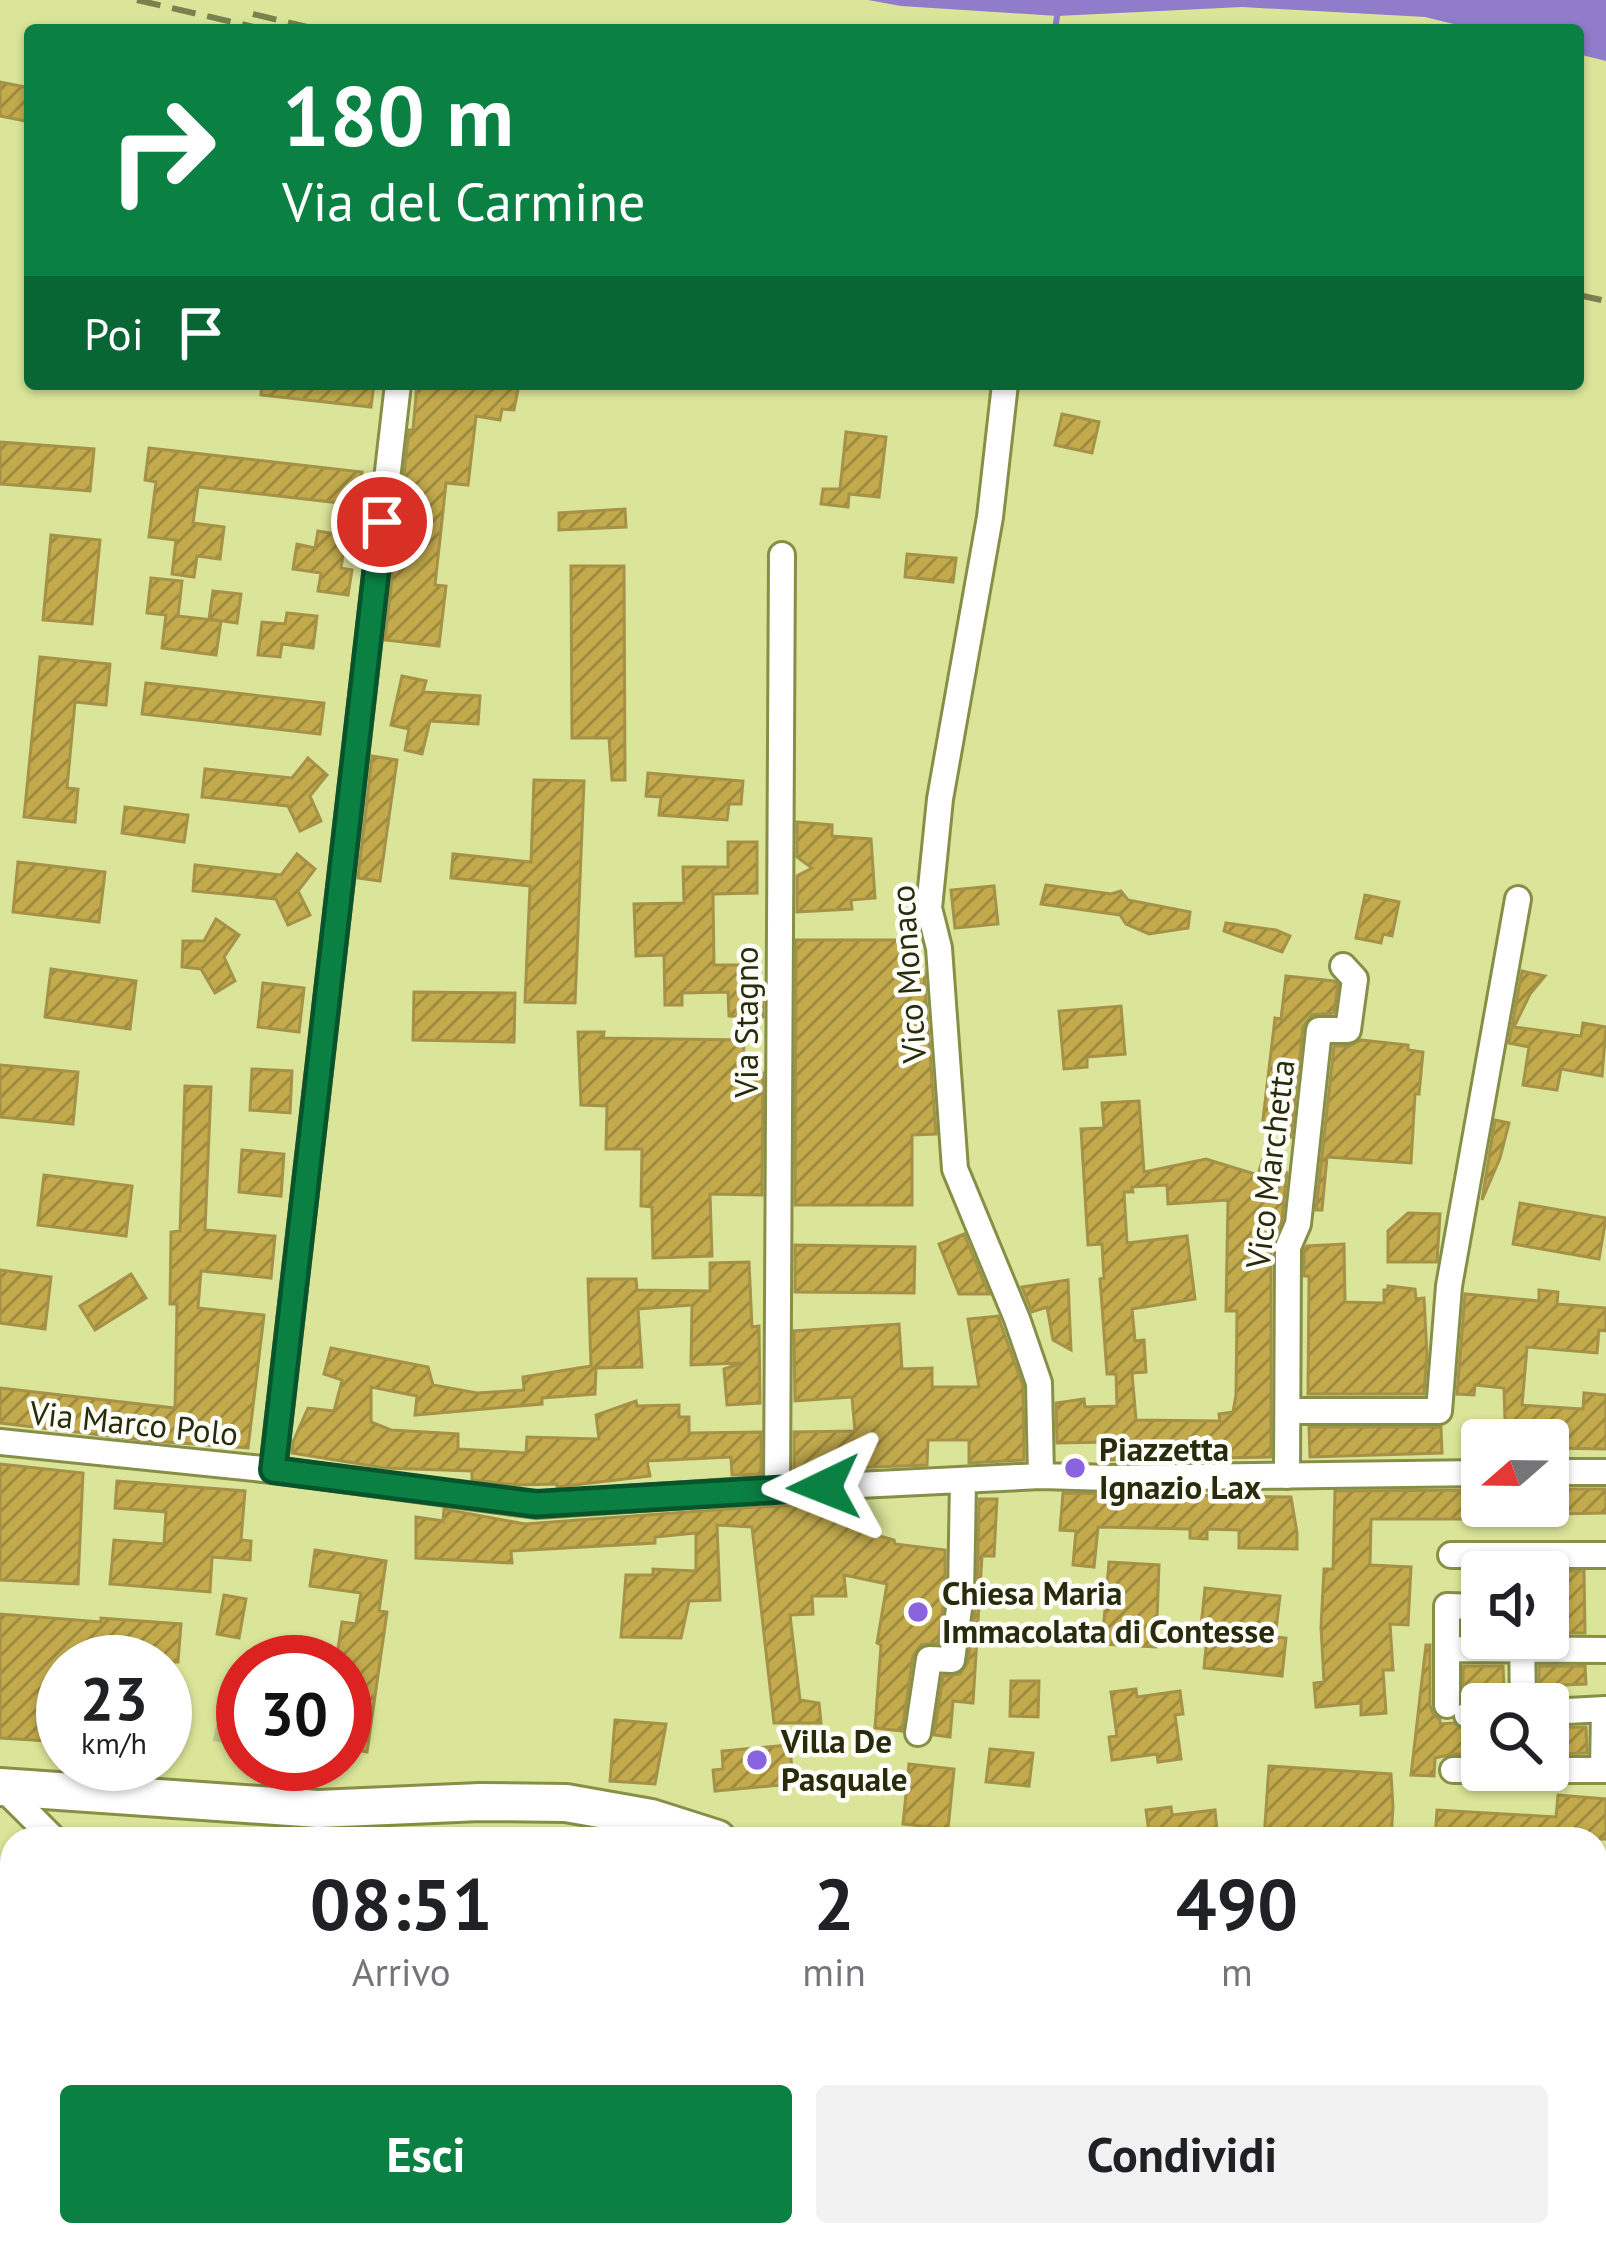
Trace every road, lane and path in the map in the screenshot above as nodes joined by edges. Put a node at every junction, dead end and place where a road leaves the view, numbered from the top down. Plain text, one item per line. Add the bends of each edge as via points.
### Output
1 (397, 390) edge
2 (1004, 390) edge
3 (782, 555) dead end
4 (1518, 898) dead end
5 (1343, 966) dead end
6 (1288, 1411) junction
7 (0, 1442) edge
8 (273, 1470) junction
9 (1461, 1472) edge
10 (1569, 1472) edge
11 (1606, 1472) edge
12 (1287, 1476) junction
13 (1041, 1477) junction
14 (963, 1481) junction
15 (777, 1489) junction
16 (1451, 1555) dead end
17 (1461, 1556) edge
18 (1606, 1556) edge
19 (1569, 1559) edge
20 (1461, 1606) edge
21 (1569, 1647) edge
22 (1461, 1648) edge
23 (1447, 1649) junction
24 (1606, 1650) edge
25 (1461, 1695) edge
26 (1605, 1709) edge
27 (1569, 1711) edge
28 (917, 1733) dead end
29 (1453, 1770) dead end
30 (1604, 1770) edge
31 (1, 1787) edge
32 (42, 1827) edge
33 (679, 1827) edge

1 - 8 street
2 - 13 street, Vico Monaco via 929,908 940,948 955,1169 1040,1383
3 - 15 street, Via Stagno
4 - 6 street via 1449,1286 1439,1411
5 - 6 street, Vico Marchetta via 1354,979 1348,1030 1319,1030 1298,1224 1288,1247
6 - 12 street, Vico Marchetta
7 - 8 street, Via Marco Polo
8 - 15 street, Via Marco Polo via 536,1504
9 - 12 street, Via Marco Polo
10 - 11 street
12 - 13 street, Via Marco Polo
13 - 14 street, Via Marco Polo
14 - 15 street, Via Marco Polo
14 - 28 street via 952,1660 929,1659
16 - 17 street
18 - 19 street
20 - 23 street via 1448,1606
21 - 24 street
22 - 23 street
23 - 25 street
26 - 27 street
26 - 30 street
29 - 30 street
31 - 32 street
31 - 33 main road via 318,1808 566,1803

